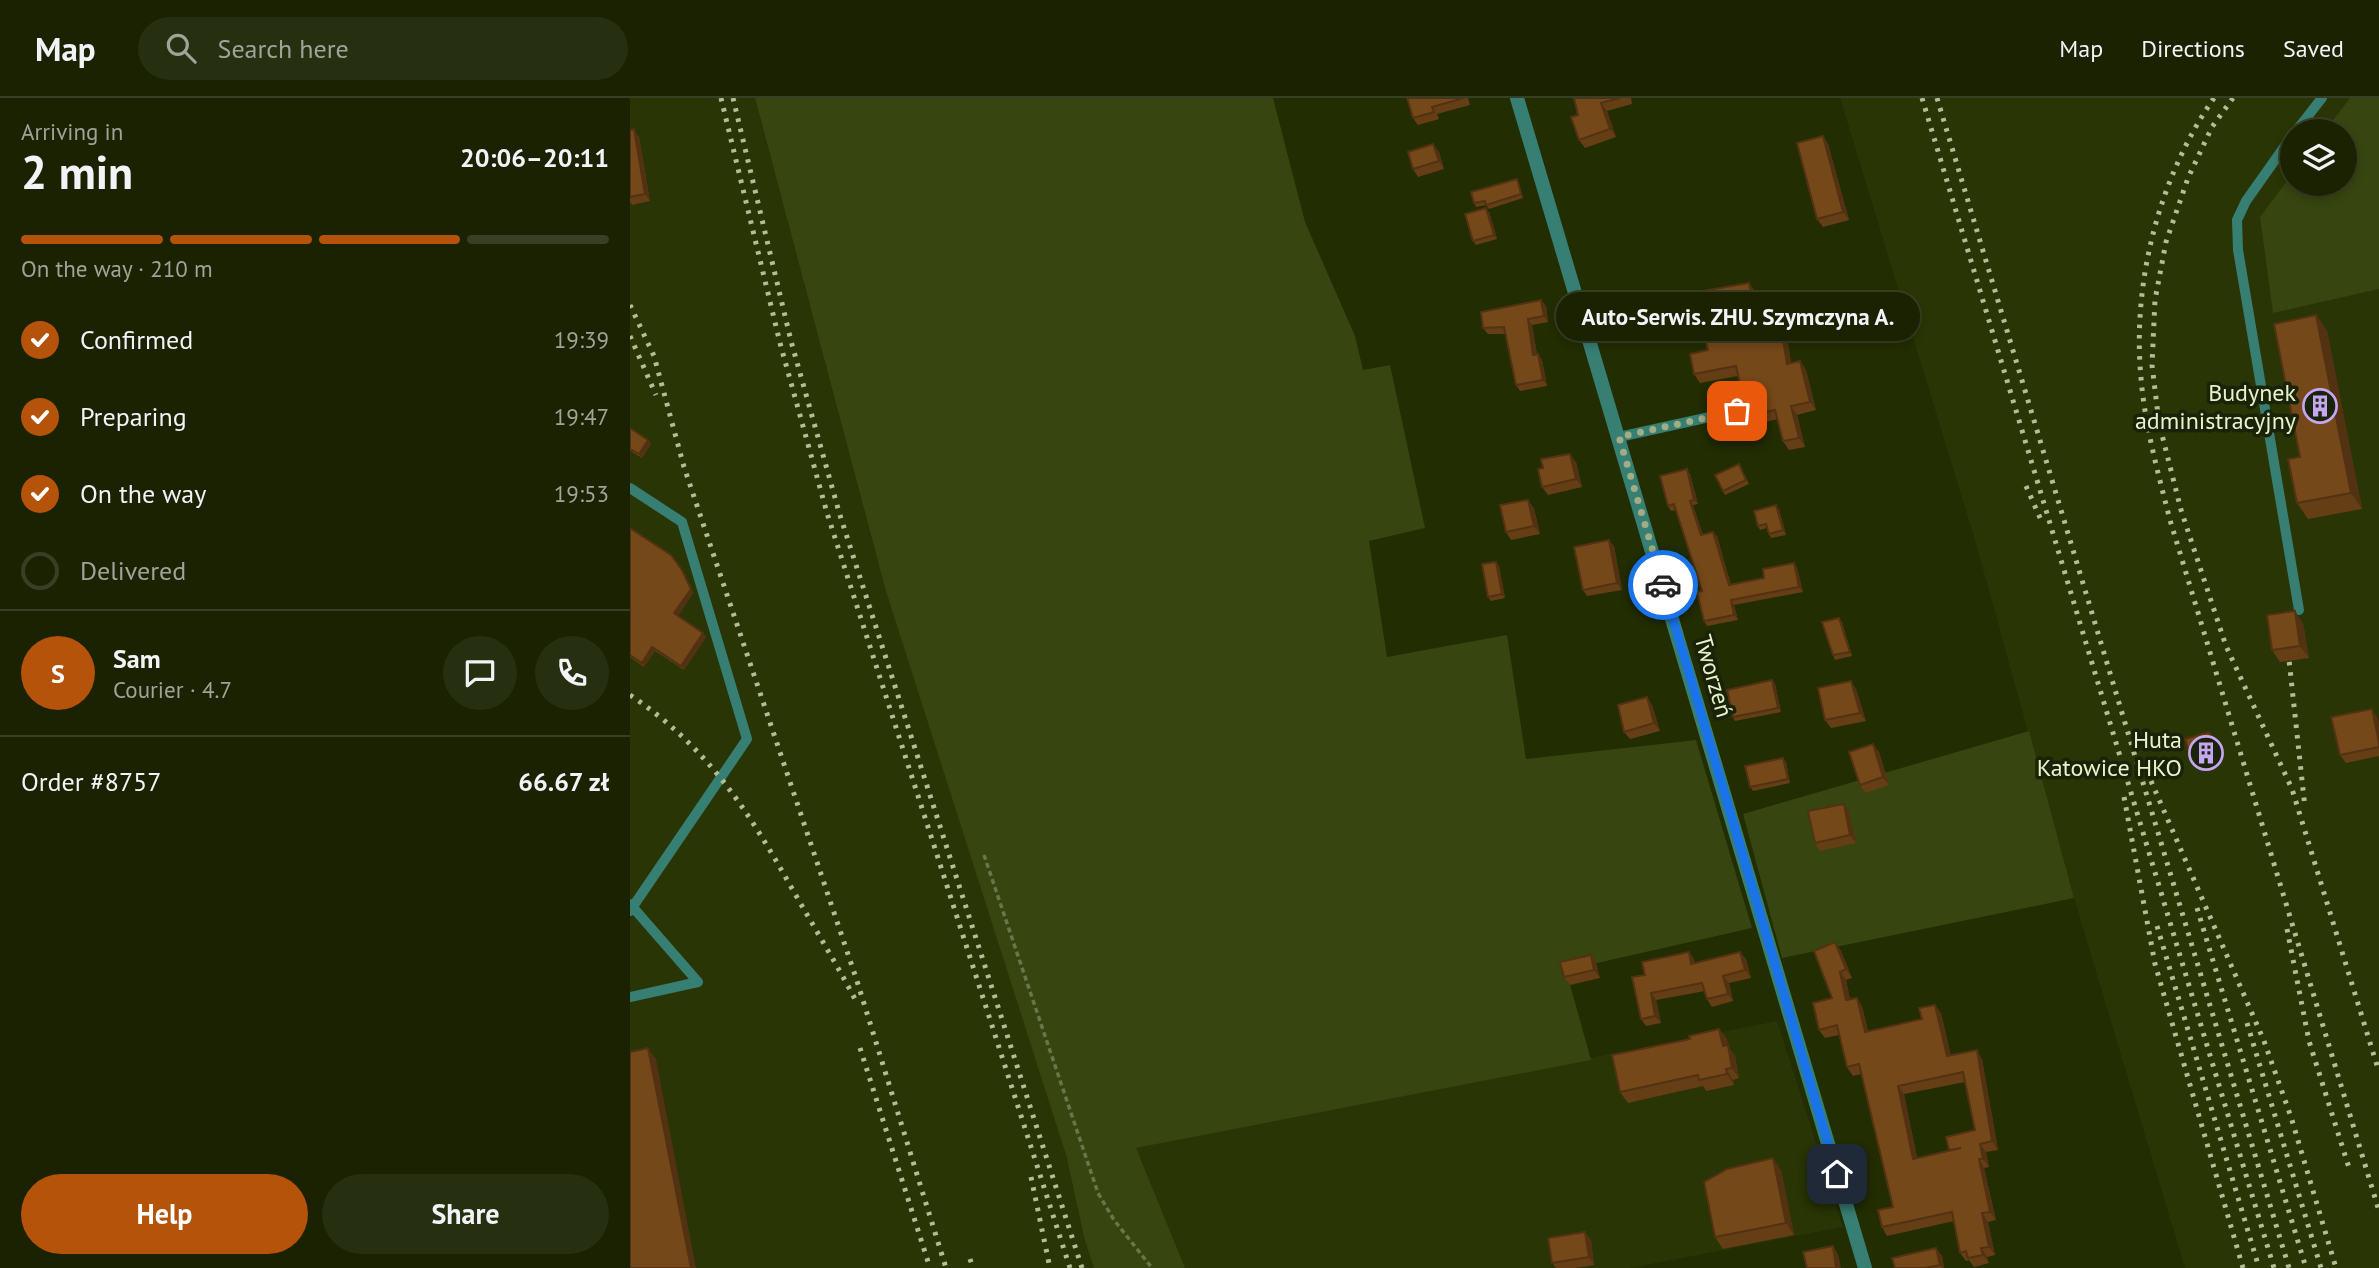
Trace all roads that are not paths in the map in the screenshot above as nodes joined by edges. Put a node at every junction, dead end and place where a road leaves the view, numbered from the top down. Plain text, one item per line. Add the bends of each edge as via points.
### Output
1 (1517, 98) edge
2 (2322, 98) edge
3 (2305, 119) edge
4 (2280, 152) edge
5 (1737, 411) dead end
6 (1619, 437) junction
7 (630, 488) edge
8 (2299, 610) dead end
9 (632, 907) edge
10 (630, 997) edge
11 (1865, 1268) edge

1 - 6 street, Tworzeń
2 - 3 lane
4 - 8 lane via 2237,220 2238,250
5 - 6 lane
6 - 11 street, Tworzeń
7 - 9 lane via 682,522 747,738
9 - 10 lane via 698,982

